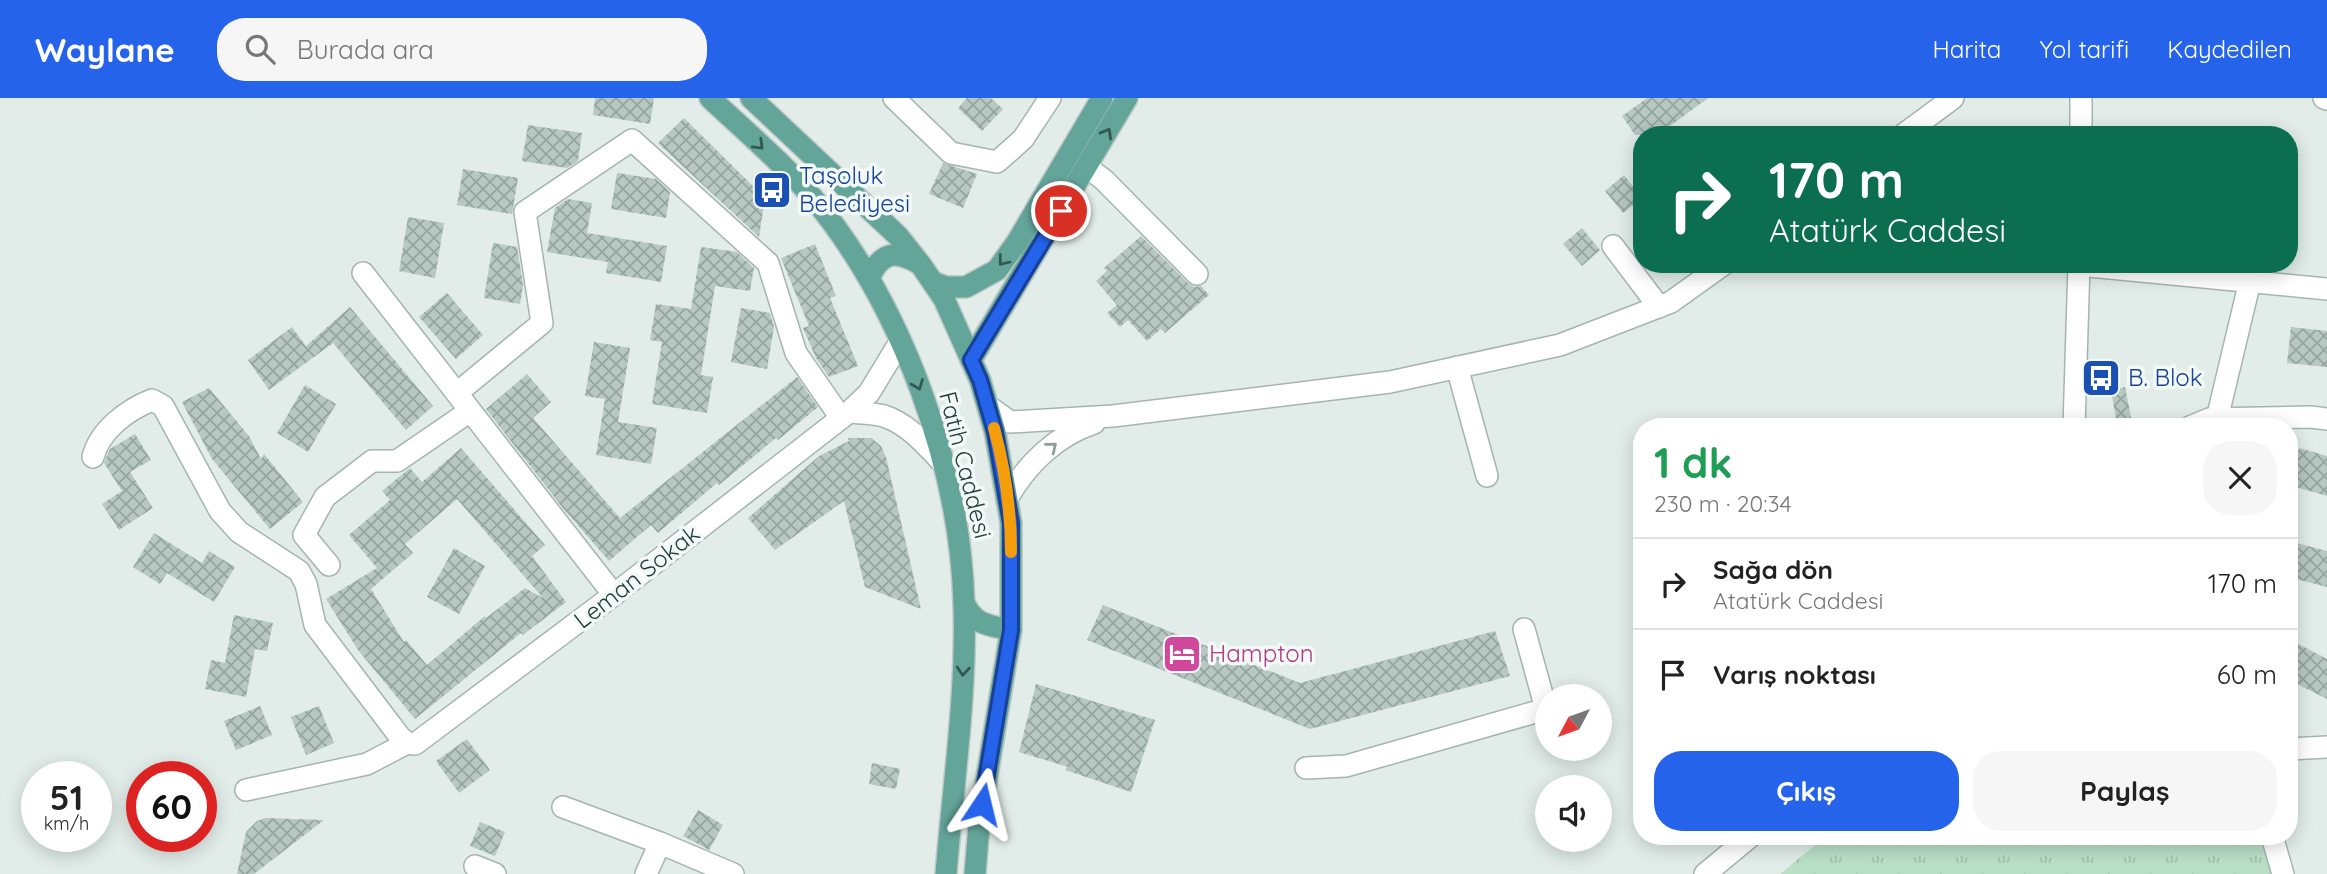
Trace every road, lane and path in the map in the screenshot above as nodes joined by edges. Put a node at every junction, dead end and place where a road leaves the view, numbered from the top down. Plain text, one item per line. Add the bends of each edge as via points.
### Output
1 (710, 98) edge
2 (751, 98) edge
3 (894, 98) edge
4 (1050, 98) edge
5 (1102, 98) edge
6 (1127, 98) edge
7 (1953, 98) edge
8 (2081, 98) edge
9 (1915, 126) edge
10 (2081, 126) edge
11 (1087, 167) junction
12 (1613, 246) dead end
13 (363, 273) dead end
14 (927, 273) junction
15 (1633, 273) edge
16 (1633, 273) edge
17 (1711, 273) edge
18 (2079, 273) edge
19 (2164, 273) edge
20 (1197, 274) dead end
21 (869, 278) junction
22 (2250, 281) junction
23 (2327, 289) edge
24 (1659, 307) junction
25 (900, 342) junction
26 (971, 360) junction
27 (1457, 367) junction
28 (457, 393) junction
29 (988, 406) junction
30 (470, 411) junction
31 (845, 415) junction
32 (1113, 416) junction
33 (2074, 418) edge
34 (2217, 418) edge
35 (2264, 418) edge
36 (2327, 419) edge
37 (93, 457) dead end
38 (942, 462) junction
39 (1487, 477) dead end
40 (1008, 497) junction
41 (330, 565) dead end
42 (614, 595) junction
43 (964, 603) junction
44 (1524, 629) dead end
45 (1011, 630) junction
46 (415, 742) junction
47 (2327, 747) edge
48 (2298, 749) edge
49 (1306, 768) dead end
50 (246, 790) dead end
51 (563, 807) dead end
52 (660, 843) junction
53 (1740, 845) edge
54 (2275, 845) edge
55 (975, 873) edge
56 (646, 874) edge
57 (733, 874) edge
58 (946, 874) edge
59 (1705, 874) edge
60 (2283, 874) edge

1 -> 21 main road, Fatih Caddesi via 811,196
2 - 14 main road via 898,236
3 - 4 street via 951,153 997,162 1023,139
5 -> 14 main road via 997,270 966,287 946,287
11 -> 6 main road
7 - 9 street
8 - 10 street
11 - 20 street
11 - 26 main road
12 - 15 street
13 - 28 street
14 - 21 main road via 903,255 890,255 880,260
14 - 26 main road
16 - 24 street
17 - 24 street
18 - 33 street
19 - 22 street
21 - 25 main road, Fatih Caddesi
22 - 23 street
22 - 34 street
24 - 27 street via 1560,345
25 - 31 street, Leman Sokak via 869,393
25 -> 38 main road, Fatih Caddesi via 933,424
26 - 29 main road
27 - 32 street via 1390,382
27 - 39 street
28 - 30 street
28 - 31 street via 542,323 525,212 632,140 768,263 796,353
29 - 32 street via 1010,422
29 - 40 main road
30 - 41 street via 397,461 372,461 325,497 304,535
30 - 42 street
31 - 38 street via 883,416 898,423
31 - 42 street, Leman Sokak
40 -> 32 street via 1026,469 1064,437
35 - 36 street
37 - 46 street via 95,448 123,415 152,400 163,406 220,511 239,532 299,571 315,625 400,737
38 - 43 main road, Fatih Caddesi via 960,547
40 - 45 main road
42 - 46 street, Leman Sokak
43 - 45 main road via 971,617
43 -> 58 main road, Fatih Caddesi
44 - 49 street via 1546,709 1346,766
45 - 55 main road
46 - 50 street, Leman Sokak via 367,764
47 - 48 street
51 - 52 street
52 - 56 street
52 - 57 street
53 - 59 street
54 - 60 street

